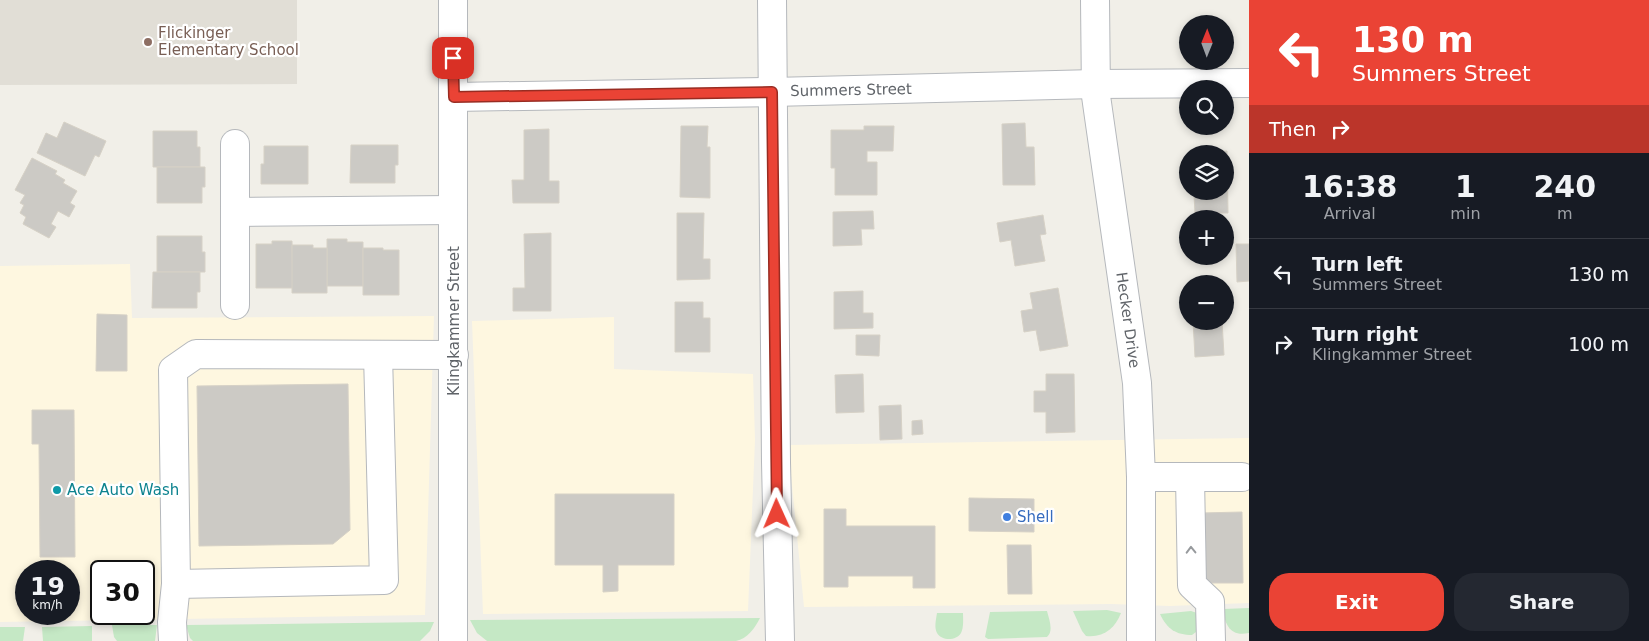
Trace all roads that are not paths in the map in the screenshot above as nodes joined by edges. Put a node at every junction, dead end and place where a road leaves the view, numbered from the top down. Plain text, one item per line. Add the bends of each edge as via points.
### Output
1 (453, 0) edge
2 (772, 0) edge
3 (1095, 0) edge
4 (1249, 82) edge
5 (1095, 84) junction
6 (772, 92) junction
7 (454, 97) junction
8 (235, 144) dead end
9 (453, 210) junction
10 (235, 212) junction
11 (235, 306) dead end
12 (378, 355) junction
13 (454, 355) junction
14 (1141, 477) junction
15 (1190, 477) junction
16 (1242, 477) dead end
17 (176, 584) junction
18 (173, 641) edge
19 (453, 641) edge
20 (780, 641) edge
21 (1141, 641) edge
22 (1211, 641) edge

1 - 7 street, Klingkammer Street
2 - 6 street
3 - 5 street, Hecker Drive
4 - 5 street, Summers Street
5 - 6 street, Summers Street
5 - 14 street, Hecker Drive via 1137,383
6 - 7 street, Summers Street
6 - 20 street
7 - 9 street, Klingkammer Street
8 - 10 street
9 - 10 street
9 - 13 street, Klingkammer Street
10 - 11 street
12 - 13 street
12 - 17 street via 196,354 173,370
12 - 17 street via 384,580
13 - 19 street, Klingkammer Street
14 - 15 street
14 - 21 street, Hecker Drive
15 - 16 street
22 -> 15 street via 1210,602 1192,585
17 - 18 street

